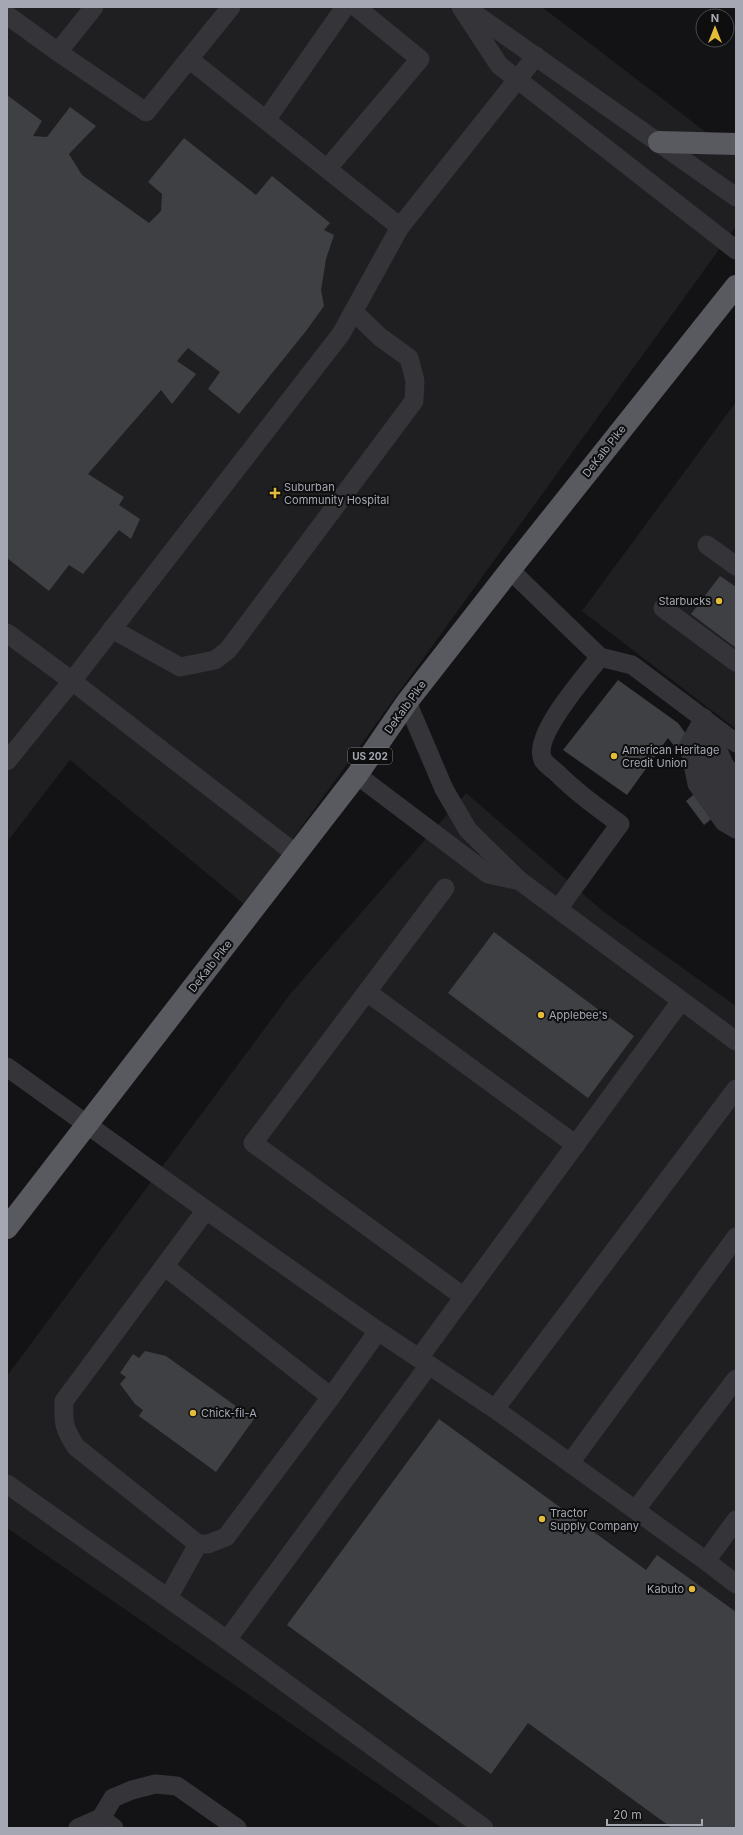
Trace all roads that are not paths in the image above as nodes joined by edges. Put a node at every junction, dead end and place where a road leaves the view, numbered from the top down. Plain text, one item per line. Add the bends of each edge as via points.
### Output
1 (94, 7) edge
2 (231, 7) edge
3 (345, 7) edge
4 (356, 7) edge
5 (461, 7) edge
6 (465, 7) edge
7 (7, 15) edge
8 (58, 52) junction
9 (536, 56) junction
10 (189, 59) junction
11 (517, 79) junction
12 (266, 120) junction
13 (659, 142) junction
14 (736, 144) edge
15 (328, 169) junction
16 (736, 197) edge
17 (400, 227) junction
18 (736, 250) edge
19 (736, 286) edge
20 (354, 312) junction
21 (707, 545) dead end
22 (736, 566) edge
23 (510, 570) junction
24 (663, 608) dead end
25 (112, 629) junction
26 (7, 633) edge
27 (600, 657) junction
28 (736, 662) edge
29 (72, 681) junction
30 (407, 702) junction
31 (704, 718) junction
32 (730, 739) edge
33 (736, 757) edge
34 (7, 761) edge
35 (357, 775) junction
36 (736, 781) edge
37 (736, 808) edge
38 (736, 829) edge
39 (296, 854) junction
40 (520, 881) junction
41 (445, 888) dead end
42 (558, 909) junction
43 (367, 992) junction
44 (681, 1001) junction
45 (736, 1041) edge
46 (7, 1067) edge
47 (736, 1090) edge
48 (88, 1123) junction
49 (576, 1144) junction
50 (206, 1210) junction
51 (7, 1228) edge
52 (736, 1237) edge
53 (164, 1266) junction
54 (464, 1297) junction
55 (378, 1331) junction
56 (424, 1362) junction
57 (736, 1379) edge
58 (331, 1397) junction
59 (495, 1409) junction
60 (570, 1463) junction
61 (7, 1484) edge
62 (636, 1510) junction
63 (736, 1520) edge
64 (198, 1544) junction
65 (706, 1561) junction
66 (736, 1584) edge
67 (168, 1598) junction
68 (227, 1640) junction
69 (108, 1823) edge
70 (78, 1828) edge
71 (236, 1828) edge
72 (484, 1828) edge

1 - 8 lane
2 - 10 lane
3 - 12 lane
4 - 15 lane via 420,59
5 - 11 lane via 499,65
6 - 9 lane
7 - 8 lane
8 - 10 lane via 146,112
9 - 11 lane
9 - 13 lane
10 - 12 lane
11 - 17 lane
11 - 18 lane
12 - 15 lane
13 - 14 highway
13 - 16 lane
15 - 17 lane
17 - 20 lane
19 - 23 highway, DeKalb Pike / US 202
20 - 25 lane via 341,334
20 - 25 lane via 380,337 409,358 414,381 414,401 228,650 215,660 180,667
21 - 22 lane
23 - 27 lane
23 - 30 highway, DeKalb Pike / US 202
24 - 28 lane
25 - 29 lane
26 - 29 lane
27 - 31 lane via 632,665
27 - 42 lane via 576,685 546,732 542,741 542,753 544,760 574,790 620,824
29 - 34 lane
29 - 39 lane
30 - 35 highway, DeKalb Pike / US 202
30 - 40 lane via 444,789 468,830
31 - 32 lane
31 - 36 lane via 724,764
31 - 37 lane via 704,740 710,770
31 - 38 lane via 689,745 697,784 724,822
32 - 33 lane
35 - 39 highway, DeKalb Pike / US 202
35 - 40 lane via 488,874
39 - 48 highway, DeKalb Pike / US 202
40 - 42 lane
41 - 43 lane
42 - 44 lane
43 - 49 lane
43 - 54 lane via 253,1143
44 - 45 lane
44 - 49 lane
46 - 48 lane
47 - 59 lane
48 - 50 lane
48 - 51 highway, DeKalb Pike / US 202
49 - 54 lane
50 - 53 lane
50 - 55 lane
52 - 60 lane
53 - 58 lane
53 - 64 lane via 64,1401 64,1417 67,1433 76,1447
54 - 56 lane
55 - 56 lane
55 - 58 lane
56 - 59 lane
56 - 68 lane
57 - 62 lane
58 - 64 lane via 226,1537 208,1544
59 - 60 lane
60 - 62 lane
61 - 67 lane
62 - 65 lane
63 - 65 lane
64 - 67 lane
65 - 66 lane
67 - 68 lane
68 - 72 lane
69 - 70 lane
69 - 71 lane via 113,1798 155,1784 176,1786

